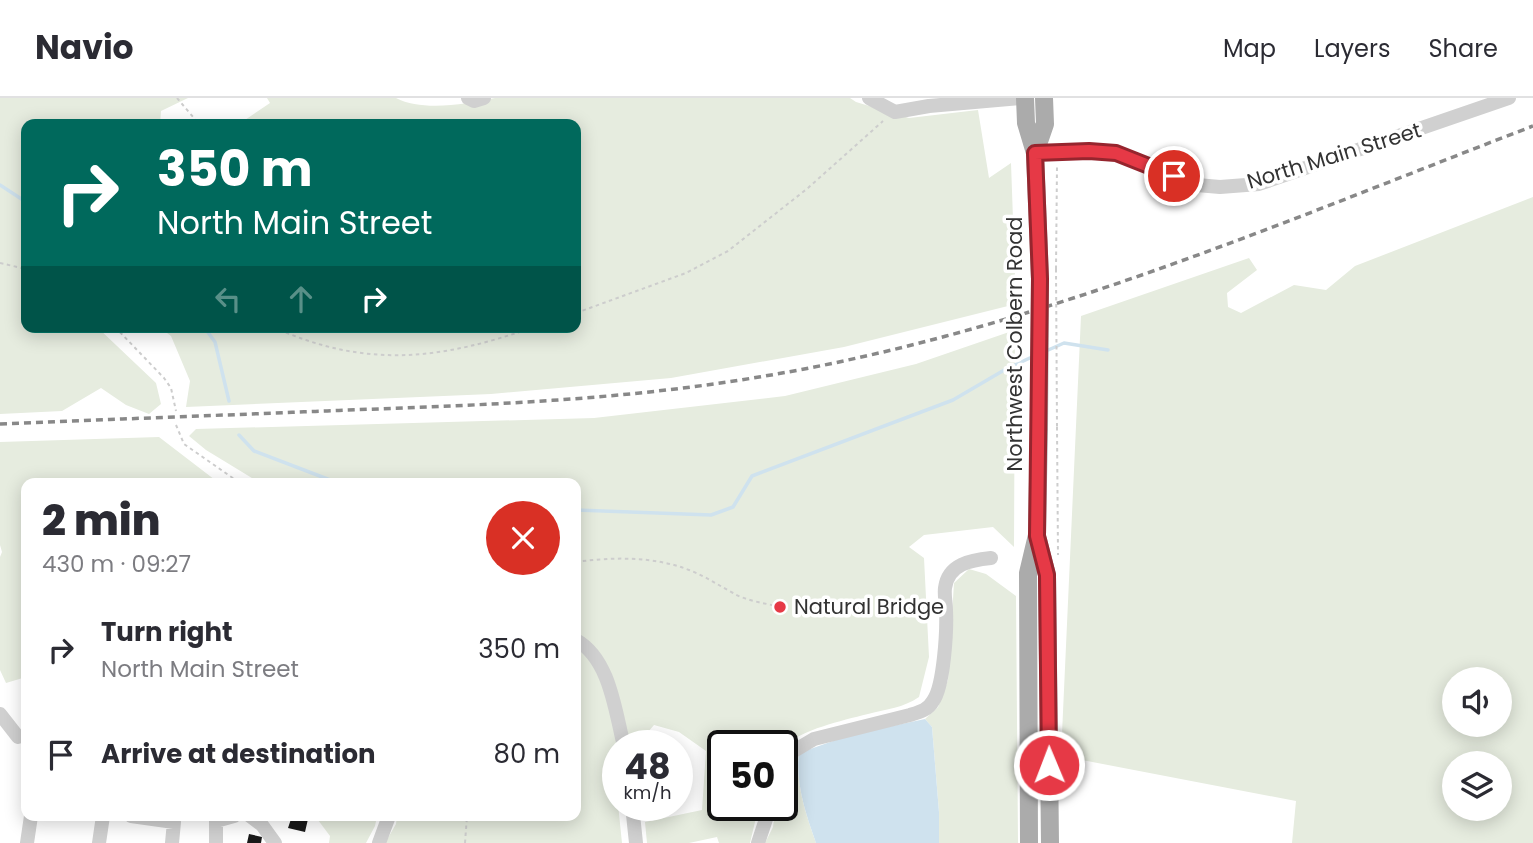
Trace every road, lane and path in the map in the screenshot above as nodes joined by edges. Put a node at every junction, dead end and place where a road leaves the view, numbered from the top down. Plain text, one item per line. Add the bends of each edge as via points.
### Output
1 (177, 98) edge
2 (468, 98) edge
3 (485, 98) edge
4 (869, 98) edge
5 (1023, 98) edge
6 (1044, 98) edge
7 (1509, 98) edge
8 (895, 112) junction
9 (195, 119) edge
10 (1057, 152) junction
11 (1035, 153) junction
12 (0, 263) edge
13 (21, 268) edge
14 (581, 311) edge
15 (122, 333) edge
16 (289, 333) edge
17 (514, 333) edge
18 (176, 411) dead end
19 (176, 425) dead end
20 (1048, 427) junction
21 (233, 478) edge
22 (1037, 536) junction
23 (991, 558) dead end
24 (581, 562) edge
25 (780, 607) dead end
26 (581, 645) edge
27 (0, 714) edge
28 (620, 730) edge
29 (0, 734) edge
30 (21, 737) edge
31 (21, 738) edge
32 (798, 748) edge
33 (31, 821) edge
34 (102, 821) edge
35 (167, 821) edge
36 (216, 821) edge
37 (257, 821) edge
38 (387, 821) edge
39 (467, 821) edge
40 (634, 821) edge
41 (766, 821) edge
42 (27, 843) edge
43 (99, 843) edge
44 (172, 843) edge
45 (216, 843) edge
46 (275, 843) edge
47 (379, 843) edge
48 (465, 843) edge
49 (636, 843) edge
50 (758, 843) edge
51 (1029, 843) edge
52 (1050, 843) edge

1 - 9 path
2 - 3 street
4 - 8 street
5 - 8 street
5 - 11 main road, Northwest Colbern Road
6 - 11 main road, Northwest Colbern Road via 1045,124
7 - 10 street, North Main Street via 1259,184 1197,186 1116,153
8 - 14 path via 728,251 686,274
10 - 11 street, North Main Street
10 - 20 path, bridge
11 - 20 main road, Northwest Colbern Road, bridge
12 - 13 path
15 - 18 path via 164,377
16 - 17 path via 319,344 401,357 453,351
19 - 21 path via 184,444
20 - 22 main road, Northwest Colbern Road
22 - 51 main road, Northwest Colbern Road via 1028,573
22 - 52 main road, Northwest Colbern Road via 1047,575
23 - 32 street via 966,562 947,578 940,689 933,703 925,710 814,739
24 - 25 path via 662,562 688,569 735,595
26 - 28 street via 598,662
27 - 30 street
29 - 31 street
33 - 42 street
34 - 43 street
35 - 44 street via 174,822
36 - 45 street
37 - 46 street
38 - 47 street
39 - 48 path
40 - 49 street
41 - 50 street

